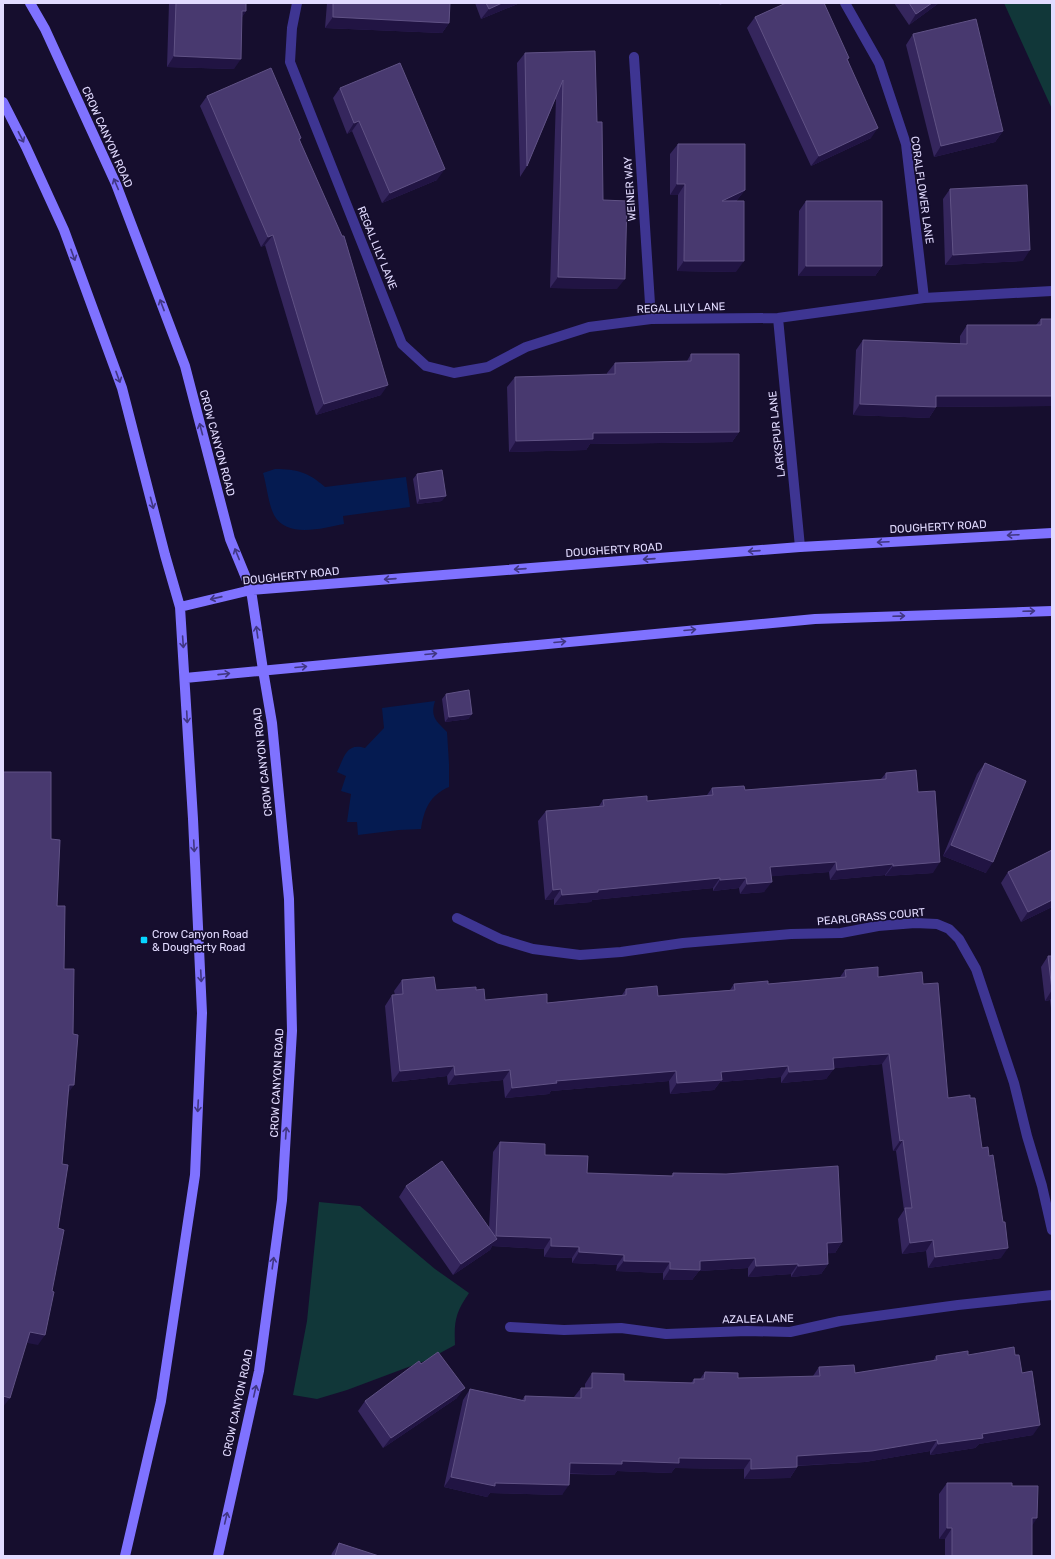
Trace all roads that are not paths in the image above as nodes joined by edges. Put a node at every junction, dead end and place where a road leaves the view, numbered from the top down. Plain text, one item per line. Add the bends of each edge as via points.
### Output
1 (30, 3) edge
2 (297, 3) edge
3 (845, 3) edge
4 (634, 57) dead end
5 (3, 102) edge
6 (1052, 291) edge
7 (924, 298) junction
8 (778, 318) junction
9 (651, 319) junction
10 (1052, 533) edge
11 (800, 547) junction
12 (251, 590) junction
13 (180, 607) junction
14 (1052, 611) edge
15 (262, 670) junction
16 (185, 678) junction
17 (457, 918) dead end
18 (1052, 1230) edge
19 (1052, 1295) edge
20 (510, 1327) dead end
21 (125, 1556) edge
22 (218, 1556) edge

12 -> 1 main road, CROW CANYON ROAD via 230,539 185,366 116,184 45,29
2 - 9 street, REGAL LILY LANE via 292,28 290,62 402,344 426,366 454,373 488,367 526,348 589,327
3 - 7 street, CORALFLOWER LANE via 879,63 906,144
4 - 9 street, WEINER WAY
5 -> 13 main road via 64,230 122,388
6 - 7 street, REGAL LILY LANE
7 - 8 street, REGAL LILY LANE
8 - 9 street, REGAL LILY LANE
8 - 11 street, LARKSPUR LANE
10 -> 11 main road, DOUGHERTY ROAD
11 -> 12 main road, DOUGHERTY ROAD
12 -> 13 main road, DOUGHERTY ROAD
15 -> 12 main road, CROW CANYON ROAD
13 -> 16 main road
15 -> 14 main road via 815,619
16 -> 15 main road
22 -> 15 main road, CROW CANYON ROAD via 259,1371 282,1200 292,1031 289,899 272,723
16 -> 21 main road via 202,1013 195,1175 161,1401
17 - 18 street, PEARLGRASS COURT via 500,939 533,949 580,955 621,952 683,942 841,933 878,926 937,924 949,929 959,939 976,969 1014,1083
19 - 20 street, AZALEA LANE via 840,1321 790,1332 666,1334 621,1328 564,1330

